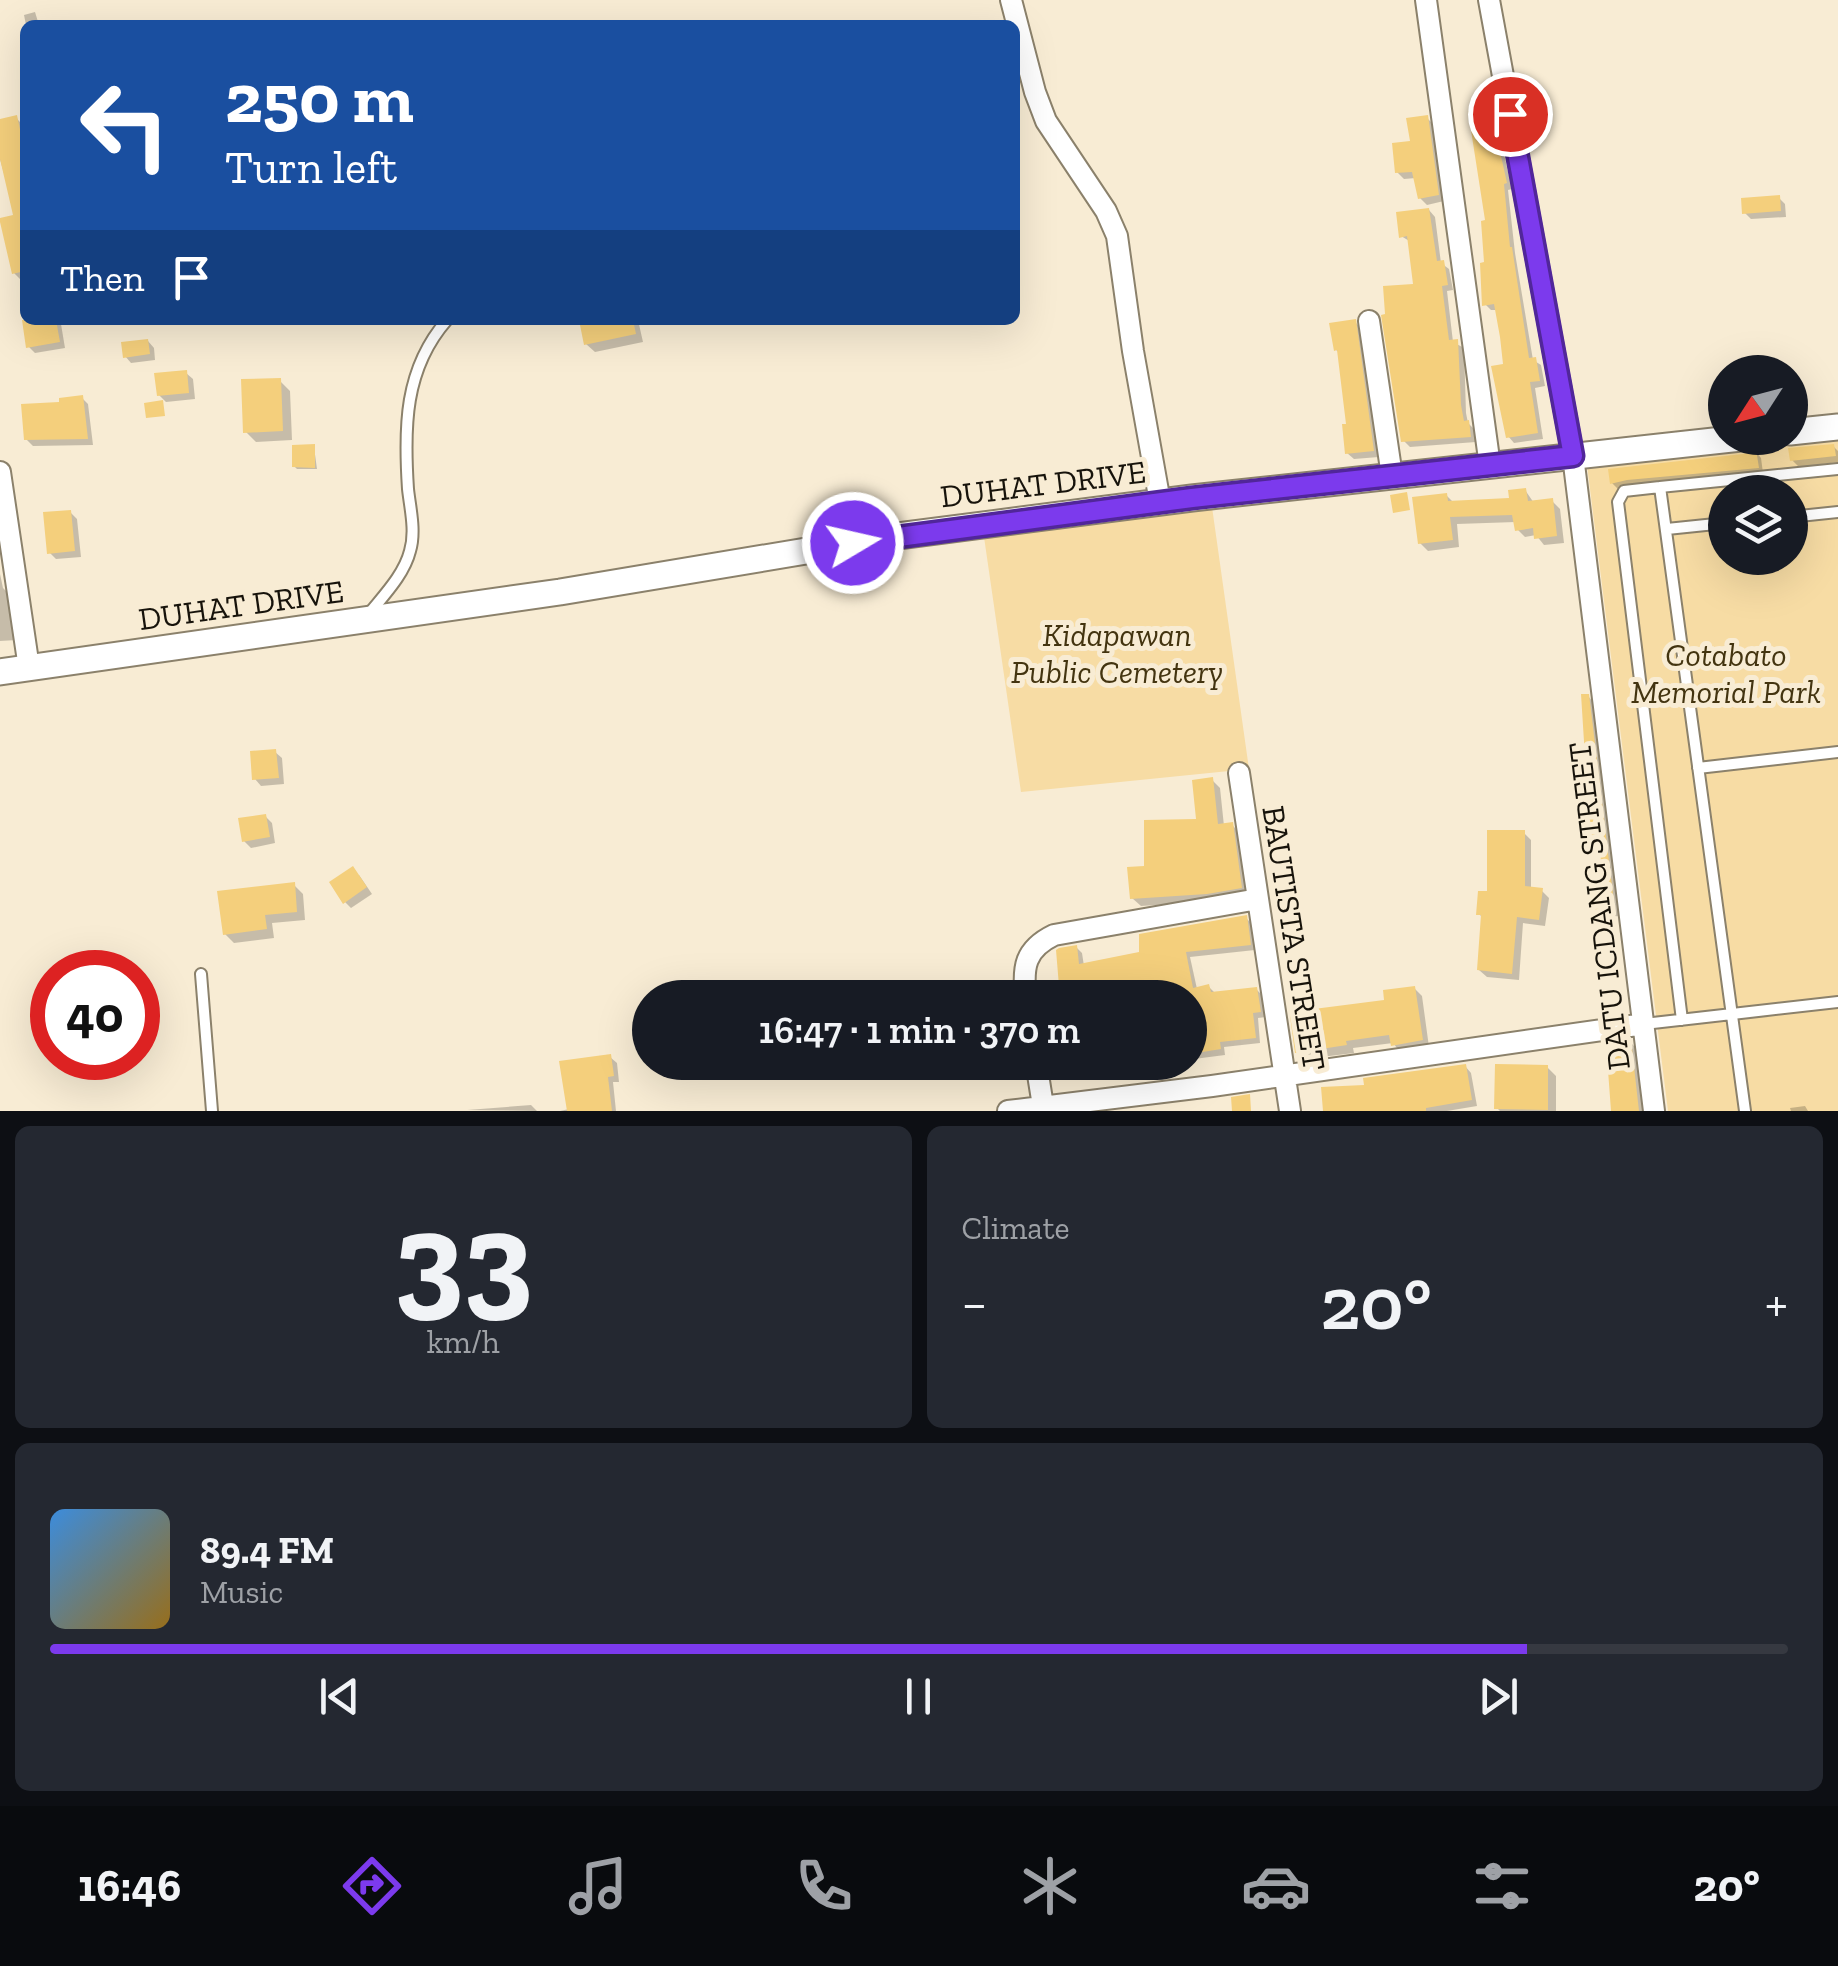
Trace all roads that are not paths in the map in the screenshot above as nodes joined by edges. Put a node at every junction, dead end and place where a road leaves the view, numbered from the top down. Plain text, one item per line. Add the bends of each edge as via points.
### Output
1 (1426, 0) edge
2 (1489, 0) edge
3 (1020, 31) edge
4 (1369, 322) dead end
5 (443, 325) edge
6 (1838, 426) edge
7 (1808, 430) edge
8 (1708, 442) edge
9 (1573, 456) junction
10 (1490, 466) junction
11 (1838, 469) edge
12 (0, 472) edge
13 (1392, 476) junction
14 (1660, 487) junction
15 (1160, 502) junction
16 (1838, 512) edge
17 (1808, 514) edge
18 (1708, 525) edge
19 (1667, 529) junction
20 (364, 620) junction
21 (30, 668) junction
22 (0, 672) edge
23 (1838, 752) edge
24 (1698, 768) junction
25 (1238, 773) dead end
26 (1258, 900) junction
27 (202, 974) dead end
28 (1027, 980) edge
29 (1838, 1002) edge
30 (1733, 1015) junction
31 (1682, 1020) junction
32 (1644, 1024) junction
33 (1284, 1075) junction
34 (1039, 1080) edge
35 (1043, 1106) junction
36 (212, 1111) edge
37 (1008, 1111) edge
38 (1290, 1111) edge
39 (1654, 1111) edge
40 (1745, 1111) edge

1 - 10 street
2 - 9 street, DATU ICDANG STREET
3 - 15 street via 1046,121 1118,236
4 - 13 street
5 - 20 lane via 410,388 404,429 410,550
6 - 7 street
8 - 9 street, DUHAT DRIVE
9 - 10 street, DUHAT DRIVE
9 - 32 street, DATU ICDANG STREET
10 - 13 street, DUHAT DRIVE
11 - 14 lane
12 - 21 street
13 - 15 street, DUHAT DRIVE
14 - 19 lane
14 - 31 lane via 1630,489 1618,502
15 - 20 street, DUHAT DRIVE
16 - 17 lane
18 - 19 lane
19 - 24 lane
20 - 21 street, DUHAT DRIVE
21 - 22 street, DUHAT DRIVE
23 - 24 lane
24 - 30 lane
25 - 26 street, BAUTISTA STREET
26 - 28 street via 1054,935 1028,956
26 - 33 street, BAUTISTA STREET
27 - 36 lane
29 - 30 lane
30 - 31 lane
30 - 40 lane
31 - 32 lane
32 - 33 street
32 - 39 street, DATU ICDANG STREET
33 - 35 street
33 - 38 street, BAUTISTA STREET
34 - 35 street
35 - 37 street

